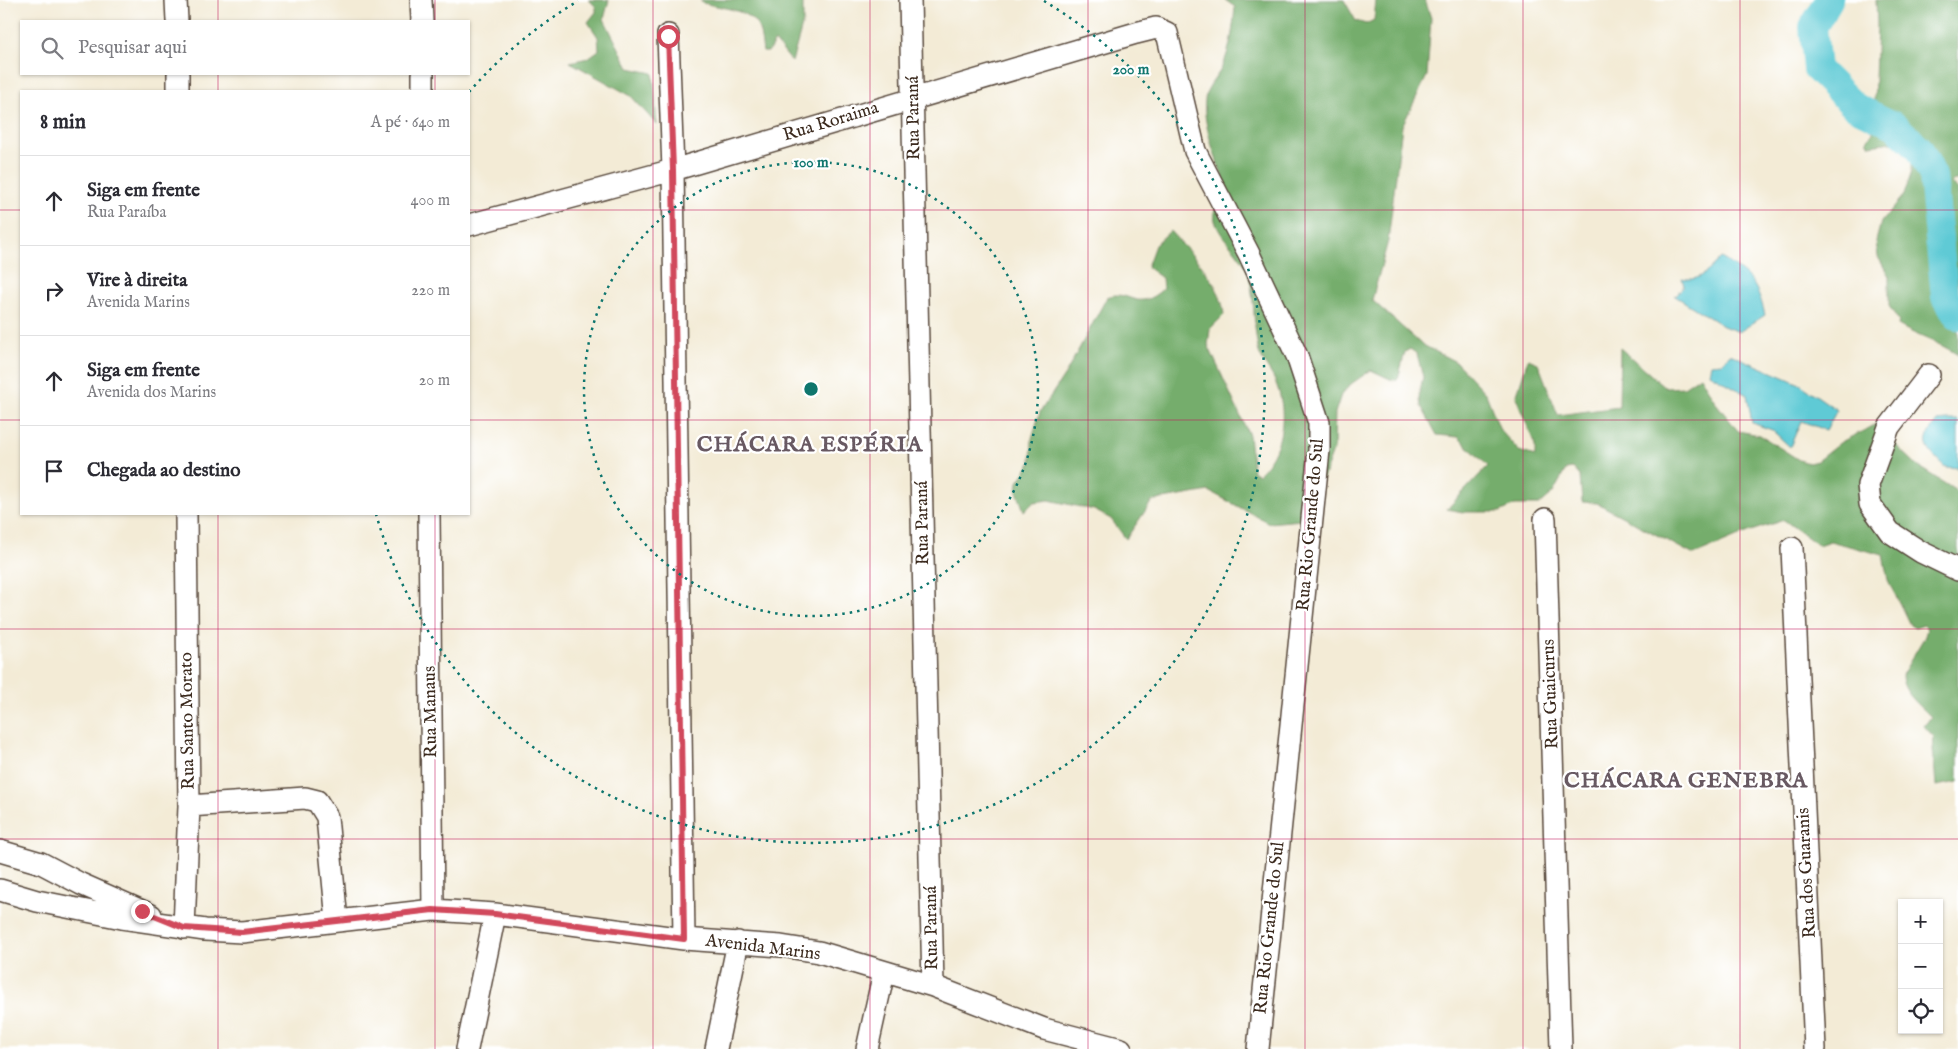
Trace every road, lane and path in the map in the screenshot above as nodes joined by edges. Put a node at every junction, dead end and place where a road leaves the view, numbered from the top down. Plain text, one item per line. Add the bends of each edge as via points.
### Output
1 (176, 0) edge
2 (421, 0) edge
3 (910, 0) edge
4 (177, 20) edge
5 (422, 20) edge
6 (1136, 33) joint
7 (668, 36) dead end
8 (178, 75) edge
9 (423, 75) edge
10 (178, 90) edge
11 (423, 90) edge
12 (913, 97) junction
13 (673, 170) junction
14 (470, 226) edge
15 (1929, 375) dead end
16 (186, 515) edge
17 (429, 515) edge
18 (1546, 519) dead end
19 (1792, 548) dead end
20 (1958, 570) edge
21 (190, 806) junction
22 (0, 851) edge
23 (0, 890) edge
24 (433, 910) junction
25 (495, 914) junction
26 (337, 922) junction
27 (184, 928) junction
28 (684, 939) junction
29 (738, 942) junction
30 (884, 972) junction
31 (933, 986) junction
32 (467, 1049) edge
33 (716, 1049) edge
34 (867, 1049) edge
35 (1122, 1049) edge
36 (1258, 1049) edge
37 (1561, 1049) edge
38 (1815, 1049) edge

1 - 4 street
2 - 5 street
3 - 12 street, Rua Paraná
6 - 12 street, Rua Roraima
6 - 36 street, Rua Rio Grande do Sul via 1156,28 1167,34 1195,151 1297,356 1319,423 1319,450
7 - 13 street
8 - 10 street
9 - 11 street
12 - 13 street, Rua Roraima
12 - 31 street, Rua Paraná
13 - 14 street, Rua Roraima
13 - 28 street
15 - 20 street via 1889,428 1868,485 1870,504 1890,532
16 - 21 street, Rua Santo Morato
17 - 24 street, Rua Manaus
18 - 37 street, Rua Guaicurus
19 - 38 street, Rua dos Guaranis
21 - 26 street via 305,798 317,801 327,817
21 - 27 street, Rua Santo Morato
22 - 27 street via 41,863 81,884
23 - 27 street via 37,901
24 - 25 street, Avenida Marins
24 - 26 street, Avenida Marins
25 - 28 street, Avenida Marins
25 - 32 street
26 - 27 street, Avenida Marins via 242,932
28 - 29 street, Avenida Marins
29 - 30 street, Avenida Marins via 819,952
29 - 33 street
30 - 31 street, Avenida Marins
30 - 34 street
31 - 35 street, Avenida Marins via 1044,1029

